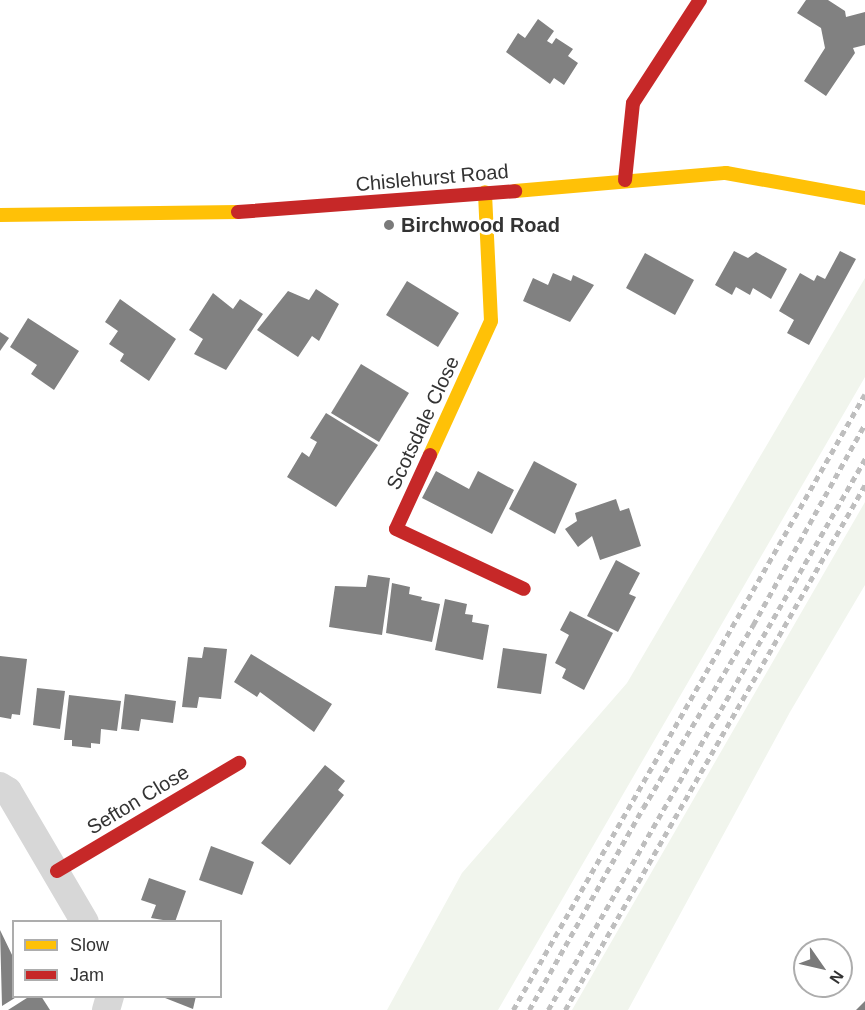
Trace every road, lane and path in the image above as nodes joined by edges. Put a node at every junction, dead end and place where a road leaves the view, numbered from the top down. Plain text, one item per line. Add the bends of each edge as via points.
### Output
1 (700, 0) edge
2 (625, 180) junction
3 (485, 192) junction
4 (865, 198) edge
5 (0, 215) edge
6 (524, 589) dead end
7 (239, 763) dead end
8 (0, 786) edge
9 (57, 871) junction
10 (84, 920) edge

1 - 2 street via 633,103
2 - 3 street, Chislehurst Road
2 - 4 street, Chislehurst Road via 726,173
3 - 5 street, Chislehurst Road via 277,211
3 - 6 street, Scotsdale Close via 491,321 396,529
7 - 9 street, Sefton Close
8 - 9 street via 8,791
9 - 10 street

